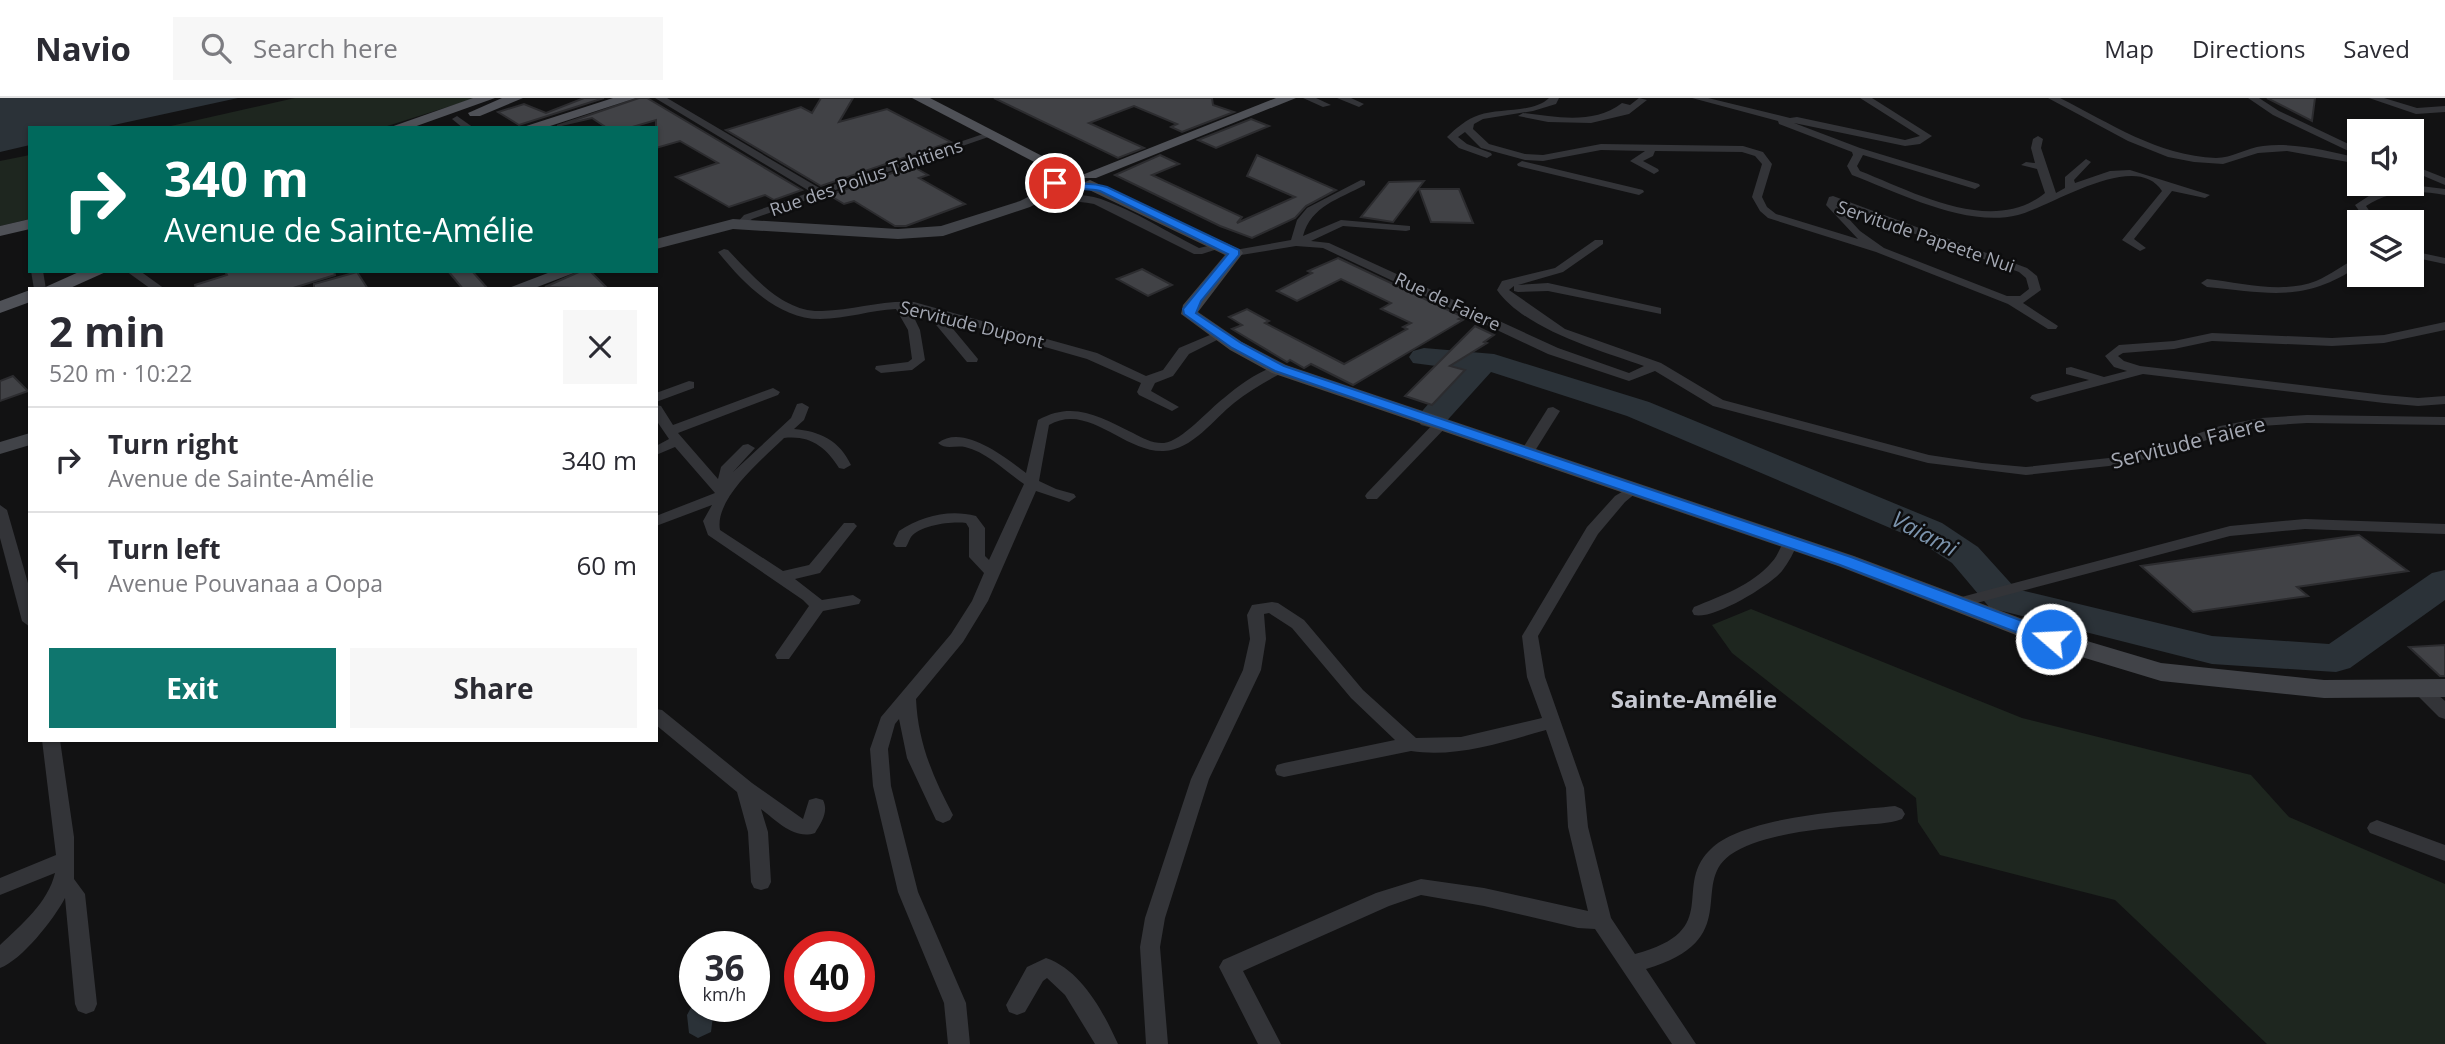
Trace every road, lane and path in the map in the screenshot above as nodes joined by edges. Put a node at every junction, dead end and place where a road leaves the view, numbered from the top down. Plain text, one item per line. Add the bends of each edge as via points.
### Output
1 (516, 98) edge
2 (629, 98) edge
3 (660, 98) edge
4 (919, 98) edge
5 (1289, 98) edge
6 (1308, 98) edge
7 (1342, 98) edge
8 (1554, 98) edge
9 (1697, 98) edge
10 (1865, 98) edge
11 (2053, 98) edge
12 (2077, 98) edge
13 (2253, 98) edge
14 (2374, 98) edge
15 (481, 100) edge
16 (1642, 100) dead end
17 (1359, 104) dead end
18 (1326, 105) dead end
19 (1625, 105) dead end
20 (2445, 109) edge
21 (2080, 111) junction
22 (1492, 114) junction
23 (1610, 115) junction
24 (1787, 120) junction
25 (463, 123) edge
26 (1469, 125) junction
27 (401, 126) edge
28 (441, 126) edge
29 (534, 126) edge
30 (992, 134) junction
31 (1664, 138) dead end
32 (2038, 139) dead end
33 (2347, 147) edge
34 (1651, 148) junction
35 (1856, 150) junction
36 (1525, 158) junction
37 (2347, 159) edge
38 (2086, 162) dead end
39 (2026, 165) dead end
40 (2041, 166) junction
41 (1654, 172) dead end
42 (2424, 174) edge
43 (1064, 180) junction
44 (1090, 180) junction
45 (2424, 180) edge
46 (1361, 183) dead end
47 (1840, 184) dead end
48 (2445, 184) edge
49 (1975, 186) dead end
50 (2166, 186) junction
51 (2070, 191) junction
52 (819, 192) junction
53 (1639, 192) dead end
54 (2445, 192) edge
55 (1042, 195) junction
56 (2205, 195) dead end
57 (1833, 199) junction
58 (2039, 205) junction
59 (2364, 210) edge
60 (1150, 212) junction
61 (1127, 221) junction
62 (741, 224) junction
63 (28, 225) edge
64 (1406, 228) dead end
65 (0, 232) edge
66 (28, 235) edge
67 (0, 242) edge
68 (1600, 242) dead end
69 (658, 243) edge
70 (1296, 243) junction
71 (2140, 248) dead end
72 (1228, 250) junction
73 (1880, 250) junction
74 (724, 252) dead end
75 (2424, 257) edge
76 (2445, 261) edge
77 (2347, 269) edge
78 (94, 273) edge
79 (135, 273) edge
80 (566, 273) edge
81 (2207, 283) dead end
82 (535, 286) edge
83 (55, 287) edge
84 (156, 287) edge
85 (28, 297) edge
86 (1508, 297) junction
87 (2012, 301) junction
88 (898, 304) junction
89 (0, 307) edge
90 (1657, 311) dead end
91 (931, 312) junction
92 (2445, 326) edge
93 (2052, 327) dead end
94 (1220, 335) junction
95 (972, 359) dead end
96 (1656, 366) junction
97 (881, 369) dead end
98 (1279, 369) junction
99 (2143, 370) junction
100 (2071, 371) dead end
101 (1150, 379) junction
102 (2105, 381) junction
103 (689, 385) dead end
104 (773, 392) dead end
105 (658, 397) edge
106 (2037, 398) dead end
107 (2445, 400) edge
108 (802, 407) dead end
109 (1172, 407) dead end
110 (1553, 411) dead end
111 (658, 412) edge
112 (2445, 421) edge
113 (1443, 422) junction
114 (780, 434) junction
115 (674, 436) junction
116 (28, 440) edge
117 (945, 443) dead end
118 (0, 448) edge
119 (748, 448) dead end
120 (658, 449) edge
121 (1528, 451) junction
122 (844, 465) dead end
123 (1031, 485) junction
124 (1635, 488) junction
125 (724, 495) junction
126 (1373, 496) dead end
127 (1069, 497) dead end
128 (0, 510) edge
129 (658, 520) edge
130 (849, 526) dead end
131 (2445, 529) edge
132 (1790, 542) junction
133 (901, 544) dead end
134 (7, 564) edge
135 (992, 572) junction
136 (782, 577) junction
137 (853, 600) dead end
138 (1954, 604) junction
139 (818, 606) junction
140 (1700, 611) dead end
141 (28, 616) edge
142 (783, 655) dead end
143 (2445, 688) edge
144 (2422, 690) junction
145 (907, 696) junction
146 (2445, 712) edge
147 (658, 717) edge
148 (1552, 722) junction
149 (51, 742) edge
150 (1411, 744) junction
151 (1284, 770) dead end
152 (745, 788) junction
153 (816, 805) dead end
154 (1895, 814) dead end
155 (943, 815) dead end
156 (2377, 828) dead end
157 (2445, 853) edge
158 (64, 860) junction
159 (64, 882) junction
160 (761, 882) dead end
161 (0, 887) edge
162 (1601, 920) junction
163 (0, 960) edge
164 (1632, 964) junction
165 (86, 1004) dead end
166 (1017, 1005) dead end
167 (959, 1044) edge
168 (1107, 1044) edge
169 (1157, 1044) edge
170 (1270, 1044) edge
171 (1685, 1044) edge

1 - 25 main road
2 - 29 main road
3 - 52 street
4 - 30 main road
5 - 44 main road
6 - 18 street
7 - 17 street
8 - 22 street via 1539,108
9 - 24 street
10 - 24 street via 1927,136 1905,143
11 - 21 street
12 - 21 street via 2082,104
13 - 33 street
14 - 20 street via 2416,111
15 - 27 main road
16 - 23 street via 1626,112
19 - 23 street
21 - 37 street via 2113,132 2178,156 2220,161 2249,151 2286,148
22 - 23 street via 1566,120
22 - 26 street
24 - 35 street via 1782,122
25 - 28 main road
26 - 36 street, Servitude Papeete Nui via 1479,142
26 - 53 street via 1452,137 1473,150
30 - 43 main road
30 - 52 street, Rue des Poilus Tahitiens
31 - 36 street via 1582,139
32 - 40 street
34 - 36 street, Servitude Papeete Nui via 1601,147
34 - 41 street via 1635,161
34 - 73 street, Servitude Papeete Nui via 1743,149 1759,154 1767,164 1756,191 1764,210 1785,221
35 - 49 street
35 - 58 street via 1852,166 1856,173 1963,211 1999,215
38 - 51 street via 2069,179
39 - 40 street
40 - 58 street via 2051,194
42 - 48 street
43 - 44 main road via 1075,189
43 - 55 street
44 - 60 main road
45 - 48 street
46 - 70 street via 1311,210 1302,220
47 - 57 street
50 - 51 street via 2121,171
50 - 56 street
50 - 71 street via 2164,195 2128,240
51 - 58 street
52 - 62 street, Rue des Poilus Tahitiens via 748,217
54 - 59 street via 2403,189 2367,199 2360,205
55 - 61 street, Rue de Faiere via 1090,199
55 - 62 street via 961,228 932,233
57 - 73 street, Servitude Papeete Nui via 1831,205 1841,219
57 - 87 street, Servitude Papeete Nui via 2023,270 2031,276 2035,290
60 - 61 street
60 - 72 main road
61 - 72 street, Rue de Faiere via 1198,252
62 - 69 street
63 - 65 main road
64 - 70 street via 1340,223
66 - 67 main road
68 - 86 street via 1559,270 1506,285 1503,290
70 - 72 street, Rue de Faiere
70 - 96 street, Rue de Faiere via 1339,250 1553,351 1629,377
72 - 94 street via 1189,309
73 - 87 street, Servitude Papeete Nui
74 - 88 street, Servitude Dupont via 773,300 805,312 817,315
75 - 76 street
77 - 81 street via 2292,293
78 - 83 main road
79 - 84 street
80 - 82 main road
85 - 89 main road
86 - 90 street via 1515,289 1548,287
86 - 96 street, Servitude Faiere via 1561,332
87 - 93 street
88 - 91 street, Servitude Dupont
88 - 97 street via 905,309 918,343 919,360 912,366
91 - 95 street
91 - 101 street, Servitude Dupont via 1057,345
92 - 99 street, Servitude Faiere via 2363,340 2295,343 2212,337 2113,352 2111,356 2119,364
94 - 98 street
94 - 101 street via 1184,351 1168,373
96 - 112 street, Servitude Faiere via 1718,403 1928,458 2026,471 2156,453 2261,422
98 - 113 street
98 - 123 street via 1171,446 1155,446 1077,414 1050,417 1039,431
99 - 102 street
99 - 107 street, Servitude Faiere via 2384,399
100 - 102 street
101 - 109 street via 1144,392
102 - 106 street
103 - 105 street
104 - 115 street
108 - 114 street via 797,420
110 - 121 street
111 - 115 street
113 - 121 street
113 - 126 street
114 - 122 street via 818,439 841,456
114 - 125 street via 732,481
115 - 120 street
115 - 125 street
116 - 118 street
117 - 123 street via 974,444 991,452
119 - 125 street via 726,470
121 - 124 street
123 - 127 street via 1049,495
123 - 135 street
124 - 132 street
124 - 148 street via 1618,498 1597,526 1530,636 1536,677
125 - 129 street
125 - 136 street via 711,522 713,531
128 - 134 street
130 - 136 street via 814,569
131 - 138 street via 2266,526 2187,541
132 - 138 street
132 - 140 street via 1783,561 1750,589
133 - 135 street via 904,534 916,527 947,518 971,519 977,528 977,557
134 - 141 street
135 - 145 street via 971,618
136 - 139 street
137 - 139 street
138 - 144 street via 2161,672 2324,690
139 - 142 street
143 - 144 street
144 - 146 street
145 - 155 street via 907,731
145 - 167 street via 887,722 878,762 908,892 956,1003
147 - 152 street
148 - 150 street via 1458,743
148 - 162 street via 1575,788 1578,827
149 - 158 street
150 - 151 street
150 - 169 street via 1357,694 1298,624 1272,607 1258,609 1252,670 1200,779 1155,918 1150,947
152 - 153 street via 801,828 808,828 814,819
152 - 160 street via 758,832
154 - 164 street via 1779,832 1722,851 1709,867 1700,919 1688,940 1665,955
156 - 157 street
158 - 159 street
158 - 161 street
159 - 163 street via 50,905
159 - 165 street via 75,894
162 - 164 street
162 - 170 street via 1421,887 1384,899 1230,967
164 - 171 street
166 - 168 street via 1035,974 1046,967 1055,970

